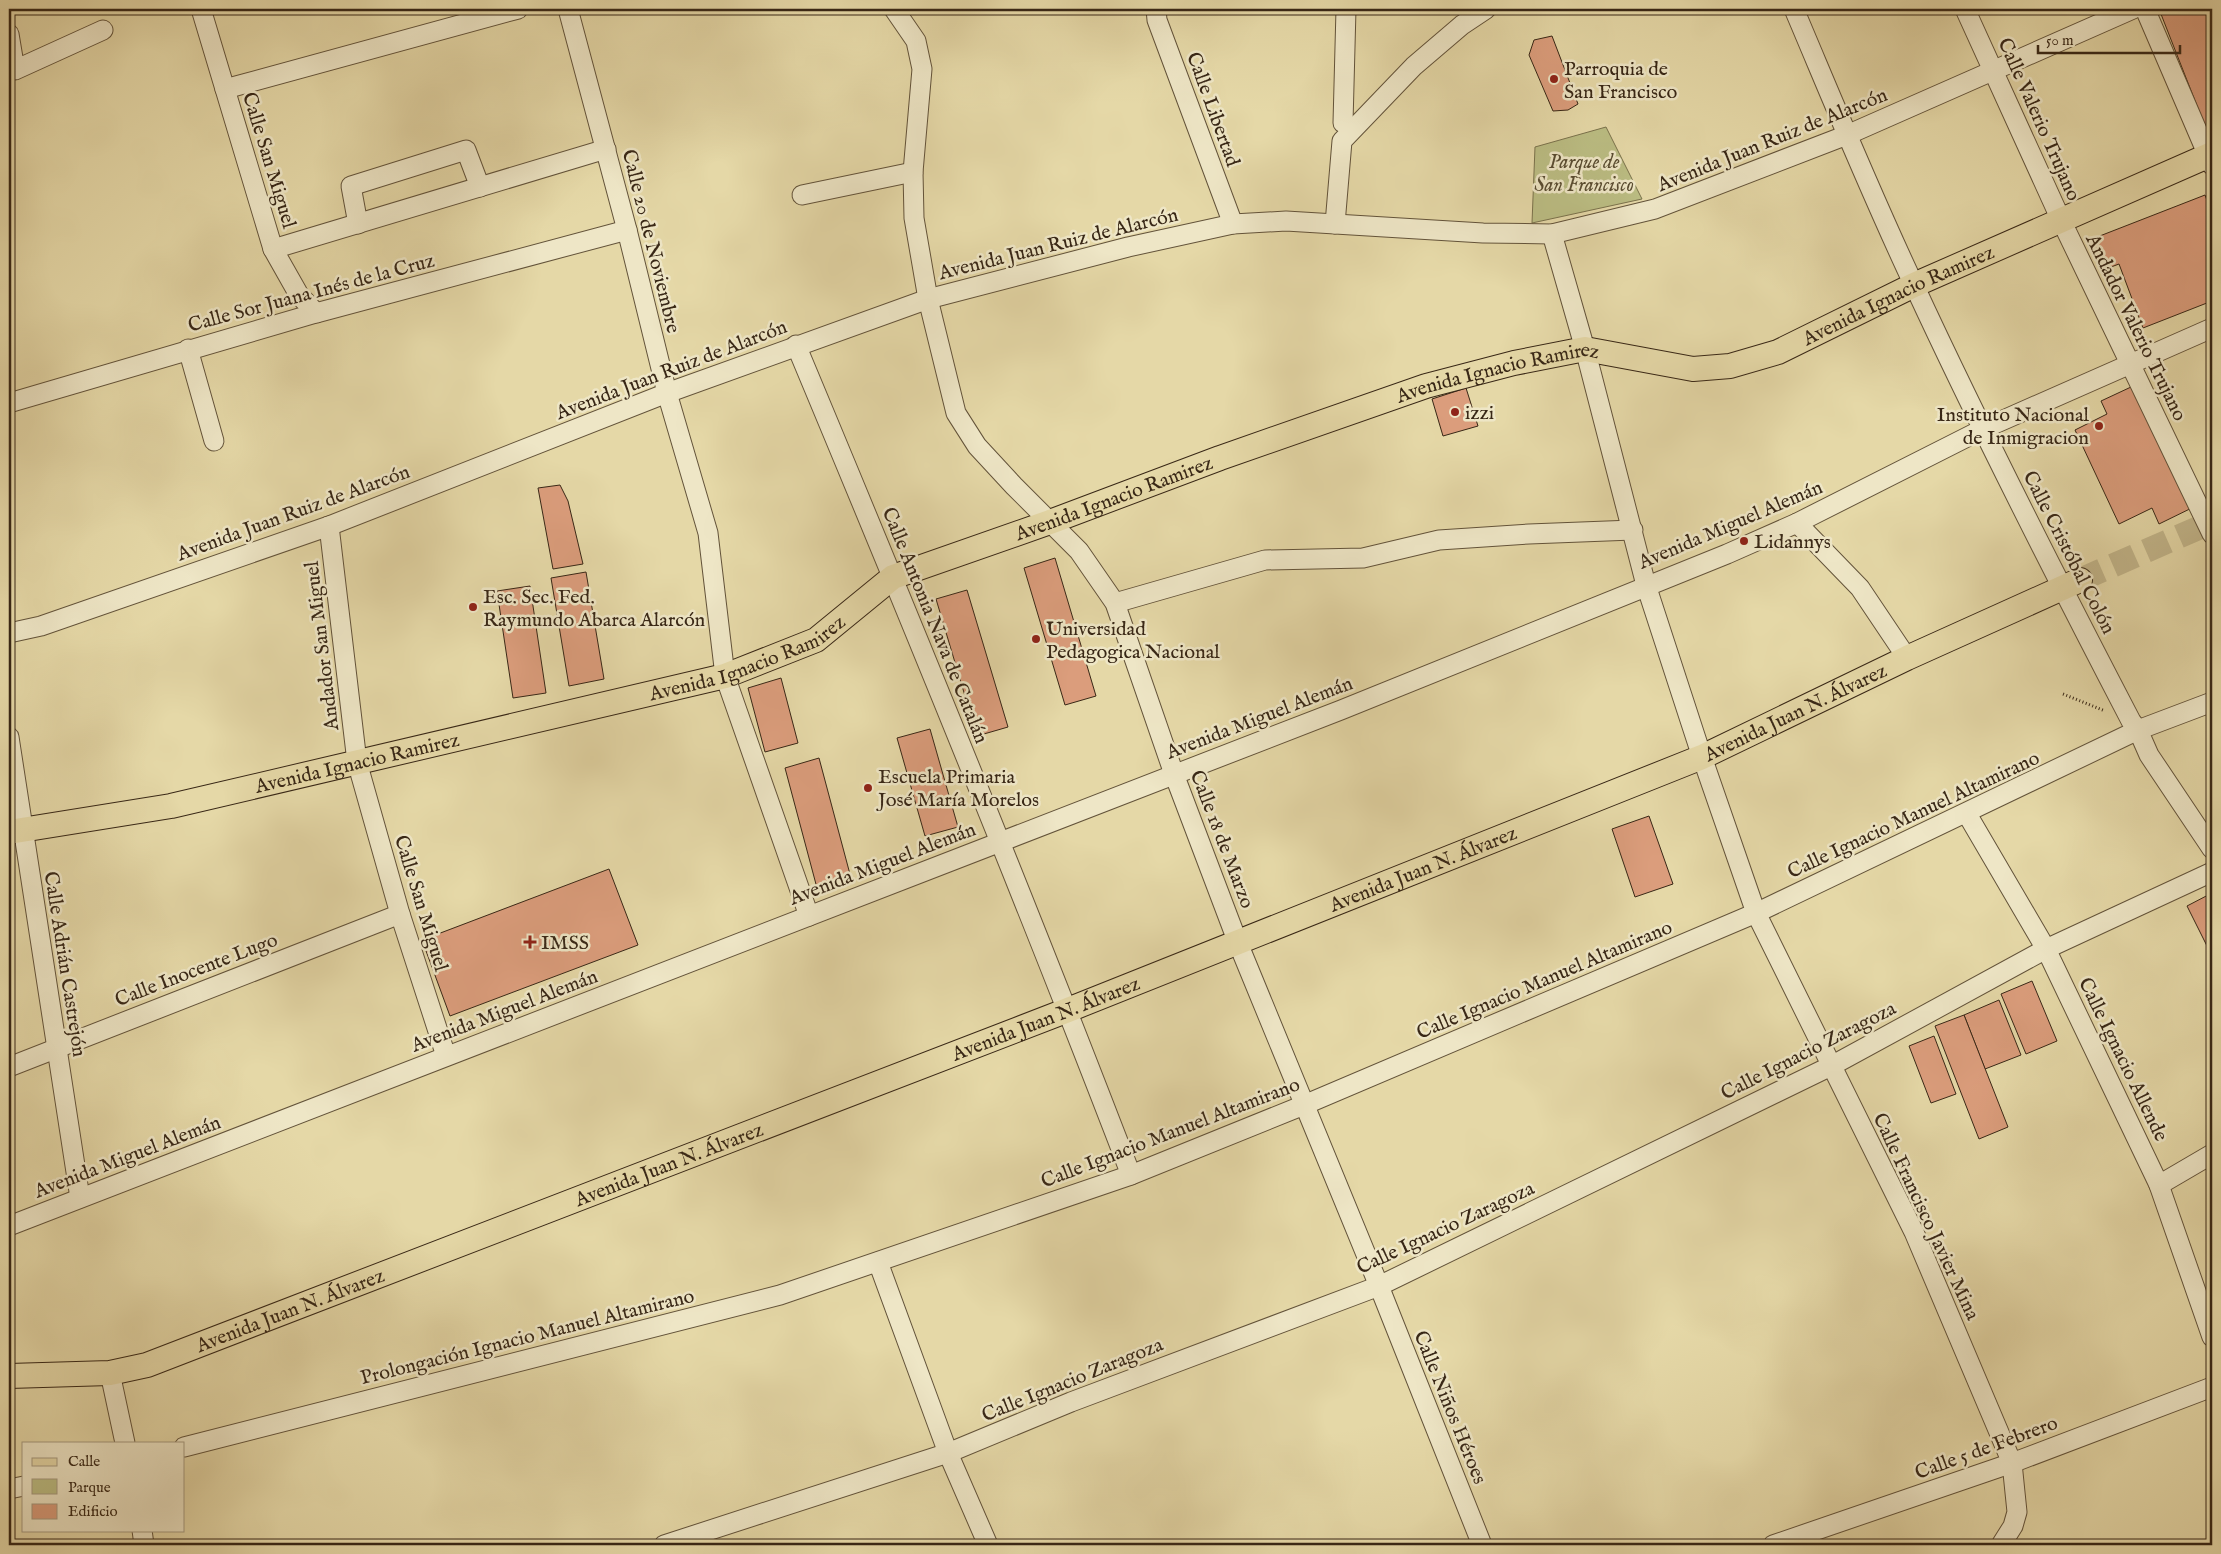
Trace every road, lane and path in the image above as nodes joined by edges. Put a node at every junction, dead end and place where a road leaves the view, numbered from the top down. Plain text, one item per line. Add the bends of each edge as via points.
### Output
1 (201, 9) edge
2 (518, 9) edge
3 (568, 9) edge
4 (894, 9) edge
5 (1156, 9) edge
6 (1346, 9) edge
7 (1486, 9) edge
8 (1794, 9) edge
9 (1965, 9) edge
10 (2133, 9) edge
11 (2145, 9) edge
12 (103, 30) dead end
13 (9, 34) edge
14 (1993, 72) junction
15 (225, 89) junction
16 (1343, 132) junction
17 (1847, 135) junction
18 (606, 150) junction
19 (2211, 158) edge
20 (912, 172) junction
21 (480, 187) junction
22 (802, 194) dead end
23 (2061, 220) junction
24 (358, 224) junction
25 (1233, 224) junction
26 (1335, 224) junction
27 (627, 230) junction
28 (1552, 234) junction
29 (273, 249) junction
30 (1914, 285) junction
31 (928, 299) junction
32 (316, 313) junction
33 (2212, 328) edge
34 (796, 345) junction
35 (188, 349) junction
36 (1585, 349) junction
37 (2131, 364) junction
38 (667, 393) junction
39 (9, 402) edge
40 (1983, 428) junction
41 (214, 441) dead end
42 (1050, 522) junction
43 (1797, 523) junction
44 (2210, 525) edge
45 (329, 526) junction
46 (1634, 530) junction
47 (893, 577) junction
48 (2071, 584) junction
49 (1646, 585) junction
50 (1115, 603) junction
51 (9, 633) edge
52 (1907, 658) junction
53 (725, 676) junction
54 (2064, 694) dead end
55 (2212, 702) edge
56 (2135, 726) junction
57 (9, 737) edge
58 (1702, 757) junction
59 (357, 762) junction
60 (1174, 774) junction
61 (1967, 814) junction
62 (16, 830) edge
63 (1000, 842) junction
64 (2212, 849) edge
65 (2212, 872) edge
66 (1756, 913) junction
67 (400, 914) junction
68 (808, 916) junction
69 (1238, 943) junction
70 (2046, 949) junction
71 (1068, 1010) junction
72 (57, 1048) junction
73 (446, 1056) junction
74 (1833, 1065) junction
75 (9, 1067) edge
76 (1304, 1105) junction
77 (2212, 1154) edge
78 (1131, 1174) junction
79 (2159, 1185) junction
80 (80, 1198) junction
81 (9, 1226) edge
82 (878, 1262) junction
83 (1379, 1286) junction
84 (2212, 1337) edge
85 (110, 1373) junction
86 (9, 1376) edge
87 (2212, 1387) edge
88 (125, 1442) edge
89 (185, 1447) edge
90 (948, 1453) junction
91 (2012, 1463) junction
92 (22, 1486) edge
93 (9, 1489) edge
94 (142, 1532) edge
95 (144, 1545) edge
96 (664, 1545) edge
97 (988, 1545) edge
98 (1482, 1545) edge
99 (1773, 1545) edge
100 (2001, 1545) edge

1 - 15 street, Calle San Miguel
2 - 15 street
3 - 18 street, Calle 20 de Noviembre
4 - 20 street, Calle 18 de Marzo via 916,41 922,69
5 - 25 street, Calle Libertad via 1157,20
6 - 16 street
7 - 16 street via 1414,66
8 - 17 street, Calle Cristóbal Colón
9 - 14 street, Calle Valerio Trujano
10 - 14 street, Avenida Juan Ruiz de Alarcón
11 - 19 street
12 - 13 street via 15,70
14 - 17 street, Avenida Juan Ruiz de Alarcón
14 - 23 street, Calle Valerio Trujano
15 - 29 street, Calle San Miguel
16 - 26 street
17 - 28 street, Avenida Juan Ruiz de Alarcón via 1656,209
17 - 30 street, Calle Cristóbal Colón
18 - 21 street
18 - 27 street, Calle 20 de Noviembre
19 - 23 main road, Avenida Ignacio Ramirez
20 - 22 street
20 - 31 street, Calle 18 de Marzo via 914,218
21 - 24 street
21 - 24 street via 466,150 351,186
23 - 30 main road, Avenida Ignacio Ramirez
23 - 37 street, Andador Valerio Trujano
24 - 29 street
25 - 26 street, Avenida Juan Ruiz de Alarcón via 1286,221
25 - 31 street, Avenida Juan Ruiz de Alarcón via 1128,247
26 - 28 street, Avenida Juan Ruiz de Alarcón via 1482,234
27 - 32 street, Calle Sor Juana Inés de la Cruz
27 - 38 street, Calle 20 de Noviembre
28 - 36 street, Calle Francisco Javier Mina
29 - 32 street, Calle San Miguel via 299,295
30 - 36 main road, Avenida Ignacio Ramirez via 1778,352 1730,366 1693,368
30 - 40 street, Calle Cristóbal Colón
31 - 34 street, Avenida Juan Ruiz de Alarcón
31 - 42 street, Calle 18 de Marzo via 956,413 978,446
32 - 35 street, Calle Sor Juana Inés de la Cruz
33 - 37 street, Avenida Miguel Alemán
34 - 38 street, Avenida Juan Ruiz de Alarcón
34 - 47 street, Calle Antonia Nava de Catalán
35 - 39 street, Calle Sor Juana Inés de la Cruz
35 - 41 street
36 - 42 main road, Avenida Ignacio Ramirez via 1426,386
36 - 46 street, Calle Francisco Javier Mina
37 - 40 street, Avenida Miguel Alemán
37 - 44 street, Andador Valerio Trujano
38 - 45 street, Avenida Juan Ruiz de Alarcón
38 - 53 street, Calle 20 de Noviembre via 708,533
40 - 43 street, Avenida Miguel Alemán
40 - 48 street, Calle Cristóbal Colón
42 - 47 main road, Avenida Ignacio Ramirez
42 - 50 street, Calle 18 de Marzo via 1079,551
43 - 49 street, Avenida Miguel Alemán
43 - 52 street via 1860,588
45 - 51 street, Avenida Juan Ruiz de Alarcón via 41,626
45 - 59 street, Andador San Miguel
46 - 49 street, Calle Francisco Javier Mina
46 - 50 street via 1439,540 1363,558 1265,560
47 - 53 main road, Avenida Ignacio Ramirez via 816,640
47 - 63 street, Calle Antonia Nava de Catalán
48 - 52 main road, Avenida Juan N. Álvarez
48 - 56 street, Calle Cristóbal Colón
49 - 58 street, Calle Francisco Javier Mina
49 - 60 street, Avenida Miguel Alemán via 1467,660
50 - 60 street, Calle 18 de Marzo
52 - 58 main road, Avenida Juan N. Álvarez
53 - 59 main road, Avenida Ignacio Ramirez
53 - 68 street, Calle 20 de Noviembre
54 - 56 path
55 - 56 street, Calle Ignacio Manuel Altamirano
56 - 61 street, Calle Ignacio Manuel Altamirano
56 - 64 street, Calle Cristóbal Colón via 2149,755
57 - 62 street, Calle Adrián Castrejón
58 - 66 street, Calle Francisco Javier Mina
58 - 69 main road, Avenida Juan N. Álvarez
59 - 62 main road, Avenida Ignacio Ramirez via 171,806
59 - 67 street, Calle San Miguel
60 - 63 street, Avenida Miguel Alemán
60 - 69 street, Calle 18 de Marzo
61 - 66 street, Calle Ignacio Manuel Altamirano
61 - 70 street, Calle Ignacio Allende
62 - 72 street, Calle Adrián Castrejón
63 - 68 street, Avenida Miguel Alemán
63 - 71 street, Calle Antonia Nava de Catalán
65 - 70 street, Calle Ignacio Zaragoza
66 - 74 street, Calle Francisco Javier Mina
66 - 76 street, Calle Ignacio Manuel Altamirano
67 - 72 street, Calle Inocente Lugo
67 - 73 street, Calle San Miguel
68 - 73 street, Avenida Miguel Alemán
69 - 71 main road, Avenida Juan N. Álvarez
69 - 76 street, Calle 18 de Marzo
70 - 74 street, Calle Ignacio Zaragoza
70 - 79 street, Calle Ignacio Allende
71 - 78 street, Calle Antonia Nava de Catalán
71 - 85 main road, Avenida Juan N. Álvarez via 147,1364
72 - 75 street, Calle Inocente Lugo
72 - 80 street, Calle Adrián Castrejón
73 - 80 street, Avenida Miguel Alemán
74 - 83 street, Calle Ignacio Zaragoza
74 - 91 street, Calle Francisco Javier Mina via 1914,1232
76 - 78 street, Calle Ignacio Manuel Altamirano
76 - 83 street, Calle 18 de Marzo
77 - 79 street
78 - 82 street, Calle Ignacio Manuel Altamirano
79 - 84 street, Calle Ignacio Allende
80 - 81 street, Avenida Miguel Alemán
82 - 89 street, Prolongación Ignacio Manuel Altamirano via 780,1295
82 - 90 street
83 - 90 street, Calle Ignacio Zaragoza via 1071,1402
83 - 98 street, Calle Niños Héroes
85 - 86 main road, Avenida Juan N. Álvarez
85 - 88 street
87 - 91 street, Calle 5 de Febrero
90 - 96 street, Calle Ignacio Zaragoza
90 - 97 street
91 - 99 street, Calle 5 de Febrero
91 - 100 street, Calle Francisco Javier Mina via 2017,1512 2013,1526
92 - 93 street
94 - 95 street

